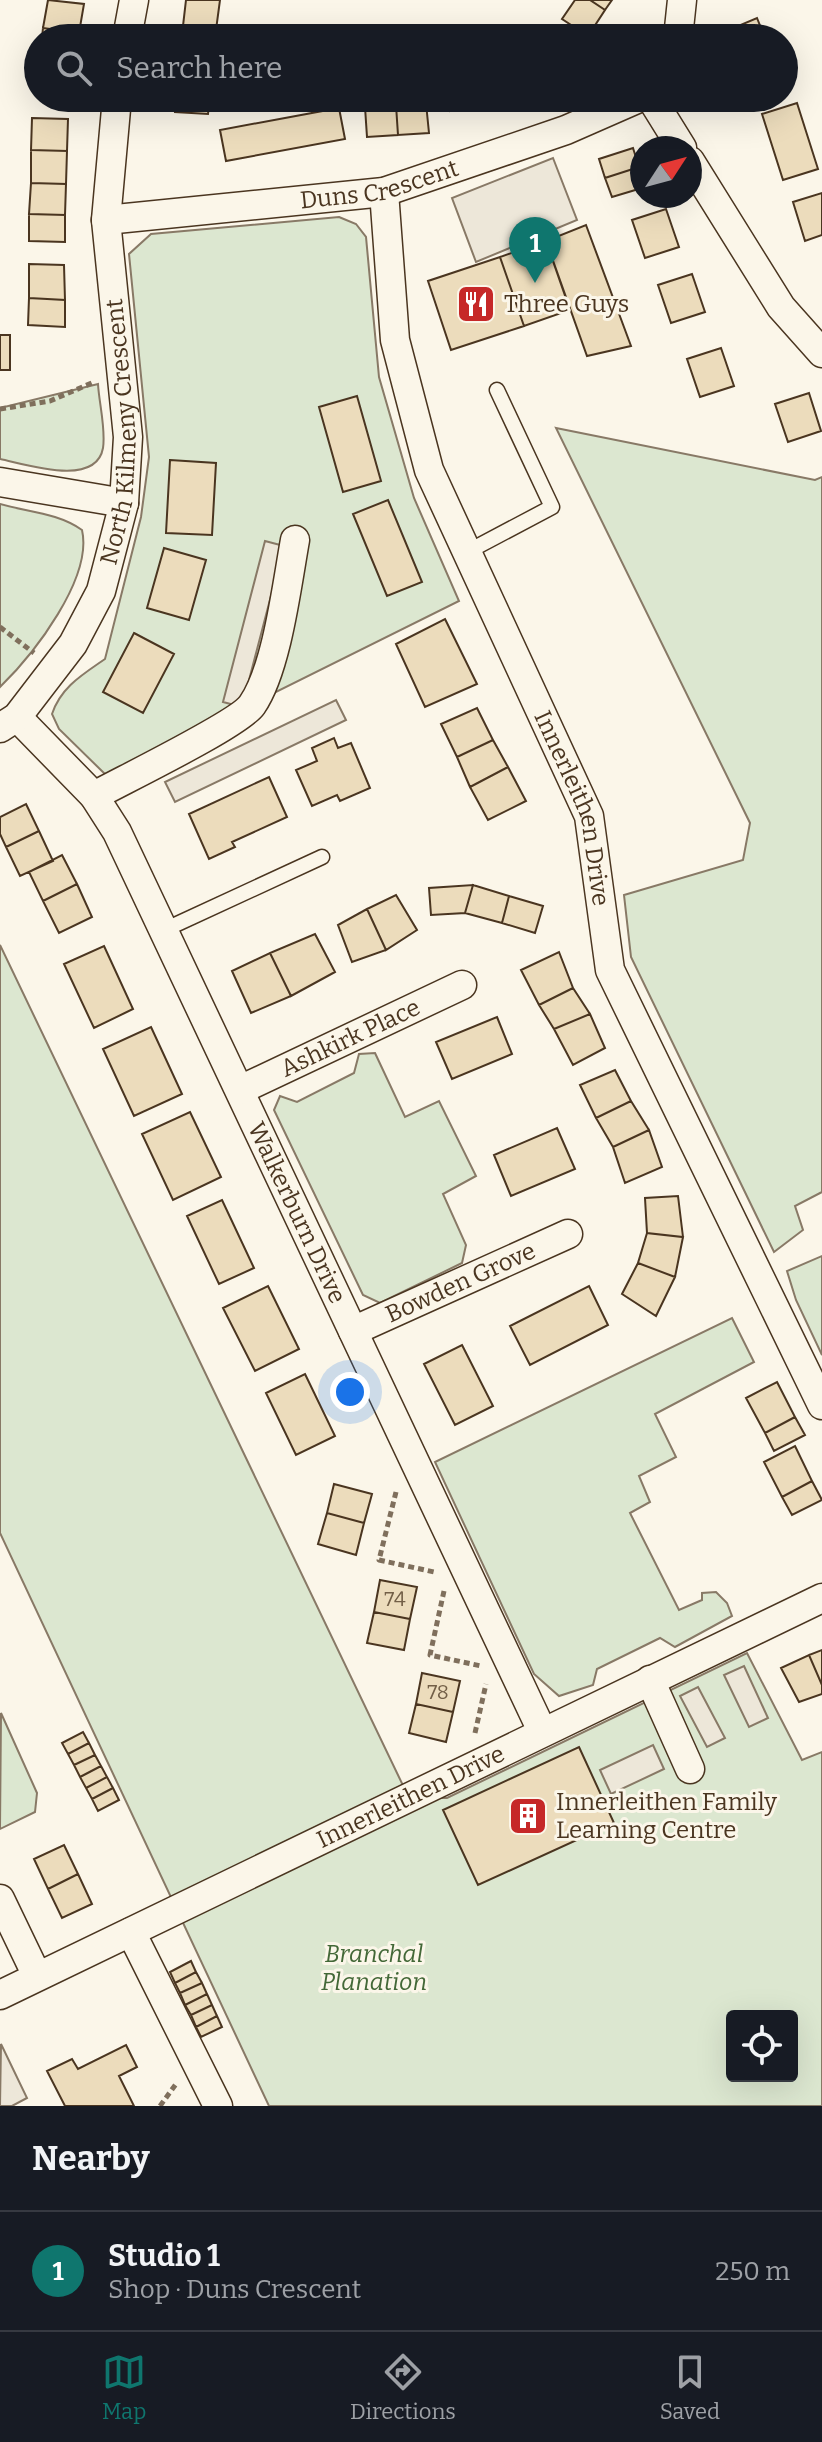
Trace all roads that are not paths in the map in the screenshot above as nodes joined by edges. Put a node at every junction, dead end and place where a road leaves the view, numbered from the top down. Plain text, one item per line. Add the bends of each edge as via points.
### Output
1 (134, 0) edge
2 (682, 0) edge
3 (130, 24) edge
4 (679, 24) edge
5 (116, 112) edge
6 (607, 112) edge
7 (660, 112) edge
8 (675, 136) edge
9 (702, 180) edge
10 (384, 192) junction
11 (106, 220) junction
12 (822, 353) edge
13 (497, 390) dead end
14 (0, 482) edge
15 (124, 503) junction
16 (295, 540) dead end
17 (467, 552) junction
18 (8, 722) edge
19 (94, 796) junction
20 (322, 857) dead end
21 (164, 930) junction
22 (462, 985) dead end
23 (240, 1090) junction
24 (568, 1234) dead end
25 (353, 1331) junction
26 (822, 1405) edge
27 (822, 1598) edge
28 (650, 1680) junction
29 (542, 1731) junction
30 (690, 1769) dead end
31 (0, 1899) edge
32 (131, 1932) junction
33 (37, 1976) junction
34 (0, 1995) edge
35 (218, 2106) edge

1 - 3 street
2 - 4 street
5 - 11 street, North Kilmeny Crescent
6 - 10 street, Duns Crescent
7 - 8 street
9 - 12 street via 781,307
10 - 11 street, Duns Crescent
10 - 17 street, Innerleithen Drive via 395,340 429,470
11 - 15 street, North Kilmeny Crescent via 128,437
13 - 17 lane via 552,507
14 - 15 street
15 - 18 street, North Kilmeny Crescent via 101,591 73,644
16 - 19 street via 282,612 251,707
17 - 26 street, Innerleithen Drive via 589,816 610,970
18 - 19 street, Walkerburn Drive
19 - 21 street, Walkerburn Drive
20 - 21 lane
21 - 23 street, Walkerburn Drive
22 - 23 street, Ashkirk Place
23 - 25 street, Walkerburn Drive
24 - 25 street, Bowden Grove
25 - 29 street, Walkerburn Drive
27 - 28 street, Innerleithen Drive
28 - 29 street, Innerleithen Drive
28 - 30 street
29 - 32 street, Innerleithen Drive
31 - 33 street
32 - 33 street, Innerleithen Drive
32 - 35 street
33 - 34 street, Innerleithen Drive

